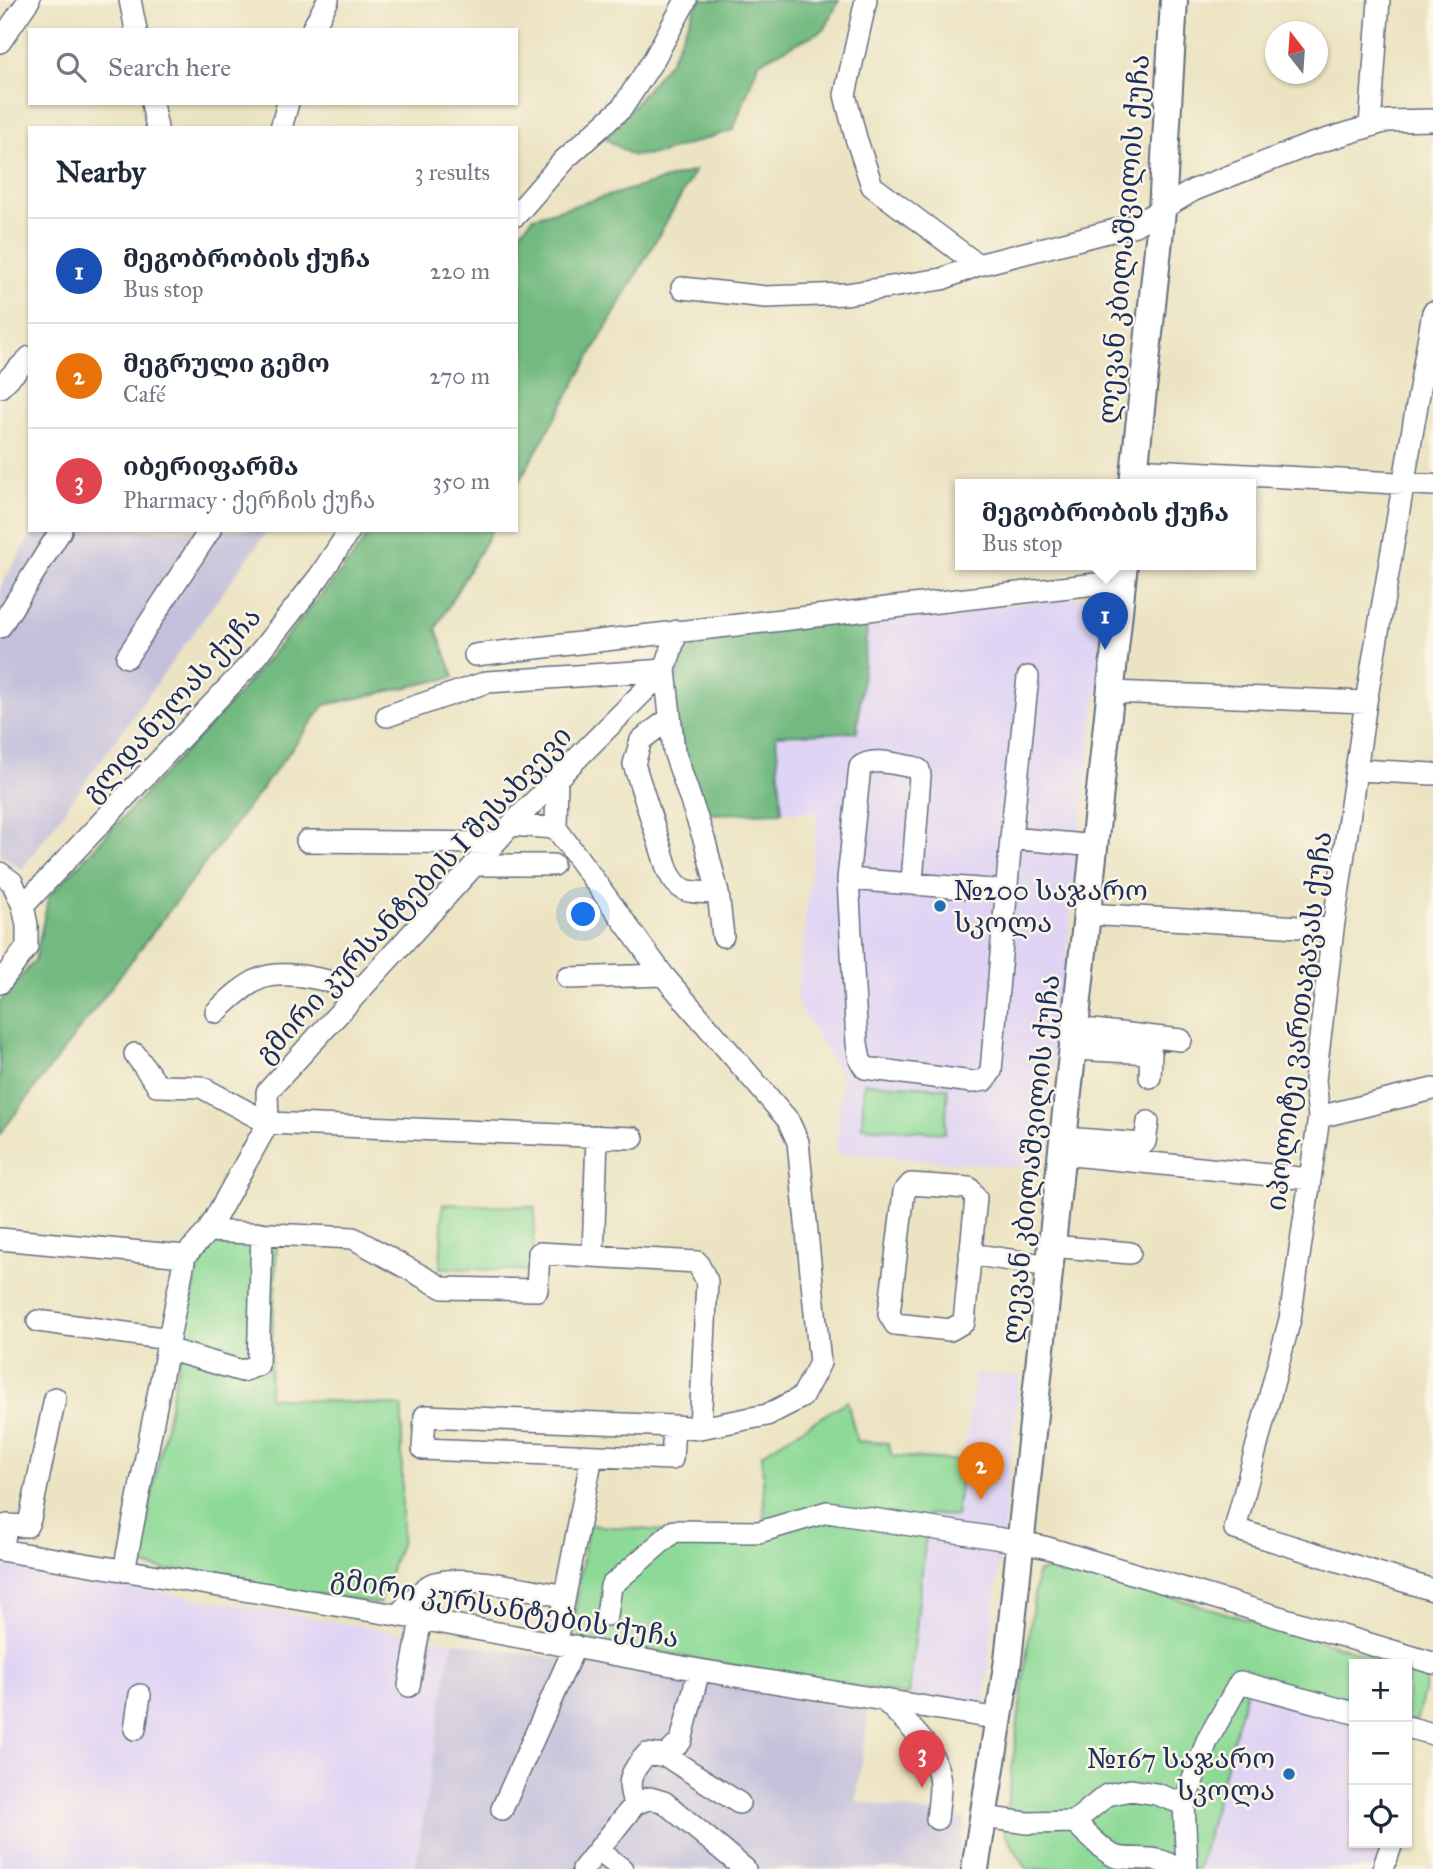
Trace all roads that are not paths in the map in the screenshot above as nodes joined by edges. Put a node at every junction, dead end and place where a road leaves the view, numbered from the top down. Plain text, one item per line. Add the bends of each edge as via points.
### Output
1 (29, 0) edge
2 (130, 0) edge
3 (328, 0) edge
4 (686, 0) edge
5 (866, 0) edge
6 (1174, 0) edge
7 (1379, 0) edge
8 (136, 28) edge
9 (313, 28) edge
10 (0, 42) edge
11 (152, 105) edge
12 (287, 105) edge
13 (1433, 120) edge
14 (157, 126) edge
15 (282, 126) edge
16 (1370, 126) junction
17 (1162, 211) junction
18 (518, 213) edge
19 (978, 265) junction
20 (682, 288) dead end
21 (1433, 312) edge
22 (28, 359) edge
23 (0, 387) edge
24 (1134, 476) edge
25 (1249, 479) edge
26 (1256, 479) edge
27 (1403, 483) junction
28 (1433, 485) edge
29 (60, 532) edge
30 (209, 532) edge
31 (349, 532) edge
32 (1123, 573) edge
33 (0, 627) edge
34 (677, 631) junction
35 (475, 655) dead end
36 (127, 657) dead end
37 (665, 670) junction
38 (1028, 677) dead end
39 (1111, 692) junction
40 (1366, 702) junction
41 (387, 716) dead end
42 (670, 718) junction
43 (1358, 770) junction
44 (1433, 774) edge
45 (557, 777) junction
46 (511, 825) junction
47 (556, 828) junction
48 (1011, 838) junction
49 (307, 841) dead end
50 (495, 842) junction
51 (1095, 846) junction
52 (553, 865) dead end
53 (474, 866) junction
54 (848, 879) junction
55 (912, 882) junction
56 (4, 884) edge
57 (1005, 891) junction
58 (718, 893) junction
59 (23, 906) junction
60 (1087, 914) junction
61 (1333, 929) junction
62 (723, 936) dead end
63 (663, 975) junction
64 (568, 978) dead end
65 (0, 983) edge
66 (361, 989) junction
67 (216, 1012) dead end
68 (1074, 1039) junction
69 (1181, 1040) dead end
70 (135, 1054) dead end
71 (1150, 1077) dead end
72 (1433, 1088) edge
73 (1319, 1117) junction
74 (1148, 1122) dead end
75 (268, 1123) junction
76 (597, 1136) junction
77 (633, 1138) dead end
78 (1063, 1146) junction
79 (1310, 1179) junction
80 (208, 1231) junction
81 (262, 1233) junction
82 (0, 1239) edge
83 (1130, 1253) dead end
84 (970, 1254) junction
85 (185, 1255) junction
86 (593, 1256) junction
87 (1051, 1256) junction
88 (38, 1321) dead end
89 (168, 1344) junction
90 (55, 1398) dead end
91 (674, 1426) junction
92 (699, 1428) junction
93 (592, 1456) junction
94 (4, 1525) edge
95 (1021, 1542) junction
96 (1, 1550) edge
97 (124, 1571) junction
98 (1433, 1590) edge
99 (565, 1596) junction
100 (398, 1615) junction
101 (607, 1615) dead end
102 (421, 1619) junction
103 (565, 1644) junction
104 (1433, 1663) edge
105 (699, 1670) junction
106 (409, 1686) dead end
107 (140, 1695) dead end
108 (884, 1700) junction
109 (1349, 1712) edge
110 (1000, 1719) junction
111 (135, 1728) dead end
112 (1412, 1728) edge
113 (1433, 1734) edge
114 (666, 1756) junction
115 (739, 1803) dead end
116 (635, 1804) junction
117 (1184, 1804) junction
118 (502, 1809) dead end
119 (984, 1817) junction
120 (937, 1818) dead end
121 (1074, 1822) junction
122 (1389, 1848) edge
123 (598, 1850) junction
124 (1114, 1863) edge
125 (583, 1869) edge
126 (622, 1869) edge
127 (745, 1869) edge
128 (975, 1869) edge
129 (1175, 1869) edge
130 (1187, 1869) edge
131 (1383, 1869) edge

1 - 10 street
2 - 8 street
3 - 9 street
4 - 18 street via 622,108 564,160
5 - 19 street via 845,94 872,186
6 - 17 main road, ლევან კბილაშვილის ქუჩა
7 - 16 street
11 - 14 street
12 - 15 street
13 - 16 street
16 - 17 street via 1194,190
17 - 19 street via 1135,225
17 - 24 main road, ლევან კბილაშვილის ქუჩა
19 - 20 street via 942,279 846,294 766,297
21 - 27 street, იპოლიტე ვართაგავას ქუჩა
22 - 23 street
24 - 25 street
26 - 27 street
27 - 28 street
27 - 40 street, იპოლიტე ვართაგავას ქუჩა
29 - 33 street
30 - 36 street
31 - 59 street, გლდანულას ქუჩა via 253,660
32 - 34 street
32 - 39 main road, ლევან კბილაშვილის ქუჩა
34 - 35 street
34 - 37 street, გმირი კურსანტების I შესახვევი
37 - 41 street via 487,682
37 - 42 street
37 - 45 street, გმირი კურსანტების I შესახვევი
38 - 48 street
39 - 40 street
39 - 51 main road, ლევან კბილაშვილის ქუჩა
40 - 43 street, იპოლიტე ვართაგავას ქუჩა
42 - 58 street via 674,751
42 - 58 street via 641,740 634,764 675,885 682,890
43 - 44 street
43 - 61 street, იპოლიტე ვართაგავას ქუჩა
45 - 46 street, გმირი კურსანტების I შესახვევი
45 - 47 street
46 - 47 street
46 - 50 street, გმირი კურსანტების I შესახვევი
47 - 63 street
48 - 51 street
48 - 57 street
49 - 50 street
50 - 53 street, გმირი კურსანტების I შესახვევი
51 - 60 main road, ლევან კბილაშვილის ქუჩა
52 - 53 street
53 - 66 street, გმირი კურსანტების I შესახვევი
54 - 55 street
54 - 55 street via 860,767 871,762 919,770
54 - 57 street via 860,1060 865,1068 972,1082 985,1080 991,1072
55 - 57 street
56 - 59 street
58 - 62 street
59 - 65 street via 27,947
60 - 61 street
60 - 68 main road, ლევან კბილაშვილის ქუჩა
61 - 73 street, იპოლიტე ვართაგავას ქუჩა via 1315,1080
63 - 64 street
63 - 92 street via 788,1120 798,1142 820,1363 802,1397 767,1415
66 - 67 street via 296,975 262,978
66 - 75 street, გმირი კურსანტების I შესახვევი via 267,1092
68 - 69 street
68 - 71 street via 1147,1052 1153,1057
68 - 78 main road, ლევან კბილაშვილის ქუჩა
70 - 75 street via 158,1086 201,1087
72 - 73 street
73 - 79 street, იპოლიტე ვართაგავას ქუჩა
74 - 78 street via 1143,1144
75 - 76 street
75 - 80 street, გმირი კურსანტების I შესახვევი
76 - 77 street
76 - 86 street
78 - 79 street
78 - 87 main road, ლევან კბილაშვილის ქუჩა
79 - 98 street, იპოლიტე ვართაგავას ქუჩა via 1290,1319 1235,1529
80 - 81 street
80 - 85 street, გმირი კურსანტების I შესახვევი
81 - 86 street via 353,1238 443,1288 537,1290 539,1253
81 - 89 street via 258,1365 242,1371
82 - 85 street
83 - 87 street
84 - 84 street via 976,1198 969,1188 911,1184 904,1192 889,1314 895,1324 950,1329 964,1322
84 - 87 street
85 - 89 street
86 - 92 street via 697,1262 707,1281
87 - 95 main road, ლევან კბილაშვილის ქუჩა
88 - 89 street
89 - 97 street
90 - 94 street via 30,1519 27,1526
91 - 92 street
91 - 93 street via 672,1459
91 - 93 street via 425,1416 423,1449
93 - 99 street
94 - 96 street
95 - 101 street via 827,1512 759,1532 674,1531 611,1586
95 - 104 street
95 - 110 main road, ლევან კბილაშვილის ქუჩა
96 - 97 street, გმირი კურსანტების ქუჩა
97 - 100 street, გმირი კურსანტების ქუჩა
99 - 100 street via 458,1580 432,1584
99 - 103 street
100 - 102 street, გმირი კურსანტების ქუჩა
102 - 103 street, გმირი კურსანტების ქუჩა
102 - 106 street
103 - 105 street, გმირი კურსანტების ქუჩა
103 - 118 street
105 - 108 street, გმირი კურსანტების ქუჩა
105 - 114 street via 681,1741
107 - 111 street
108 - 110 street, გმირი კურსანტების ქუჩა
108 - 120 street via 931,1755 940,1783
109 - 117 street via 1240,1682 1207,1741
110 - 119 main road, ლევან კბილაშვილის ქუჩა
112 - 113 street
114 - 115 street
114 - 116 street via 647,1754 633,1768 629,1790
116 - 123 street
116 - 127 street via 650,1798 664,1802
117 - 121 street via 1131,1790 1107,1795
117 - 130 street
119 - 121 street via 1028,1823
119 - 128 main road, ლევან კბილაშვილის ქუჩა
121 - 124 street
122 - 131 street
123 - 125 street
123 - 126 street
124 - 129 street via 1147,1858

